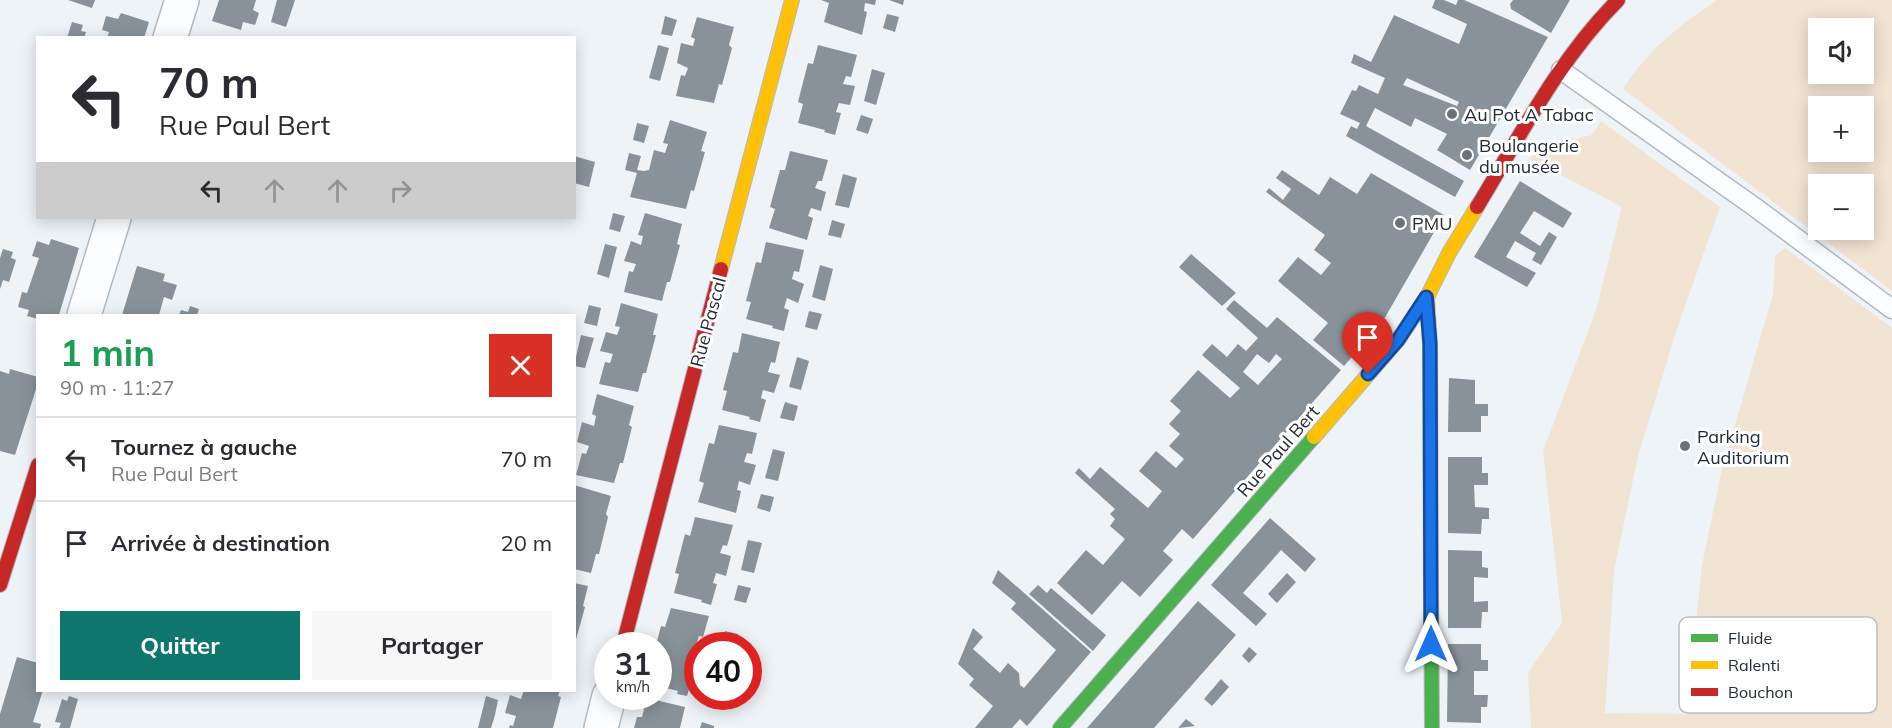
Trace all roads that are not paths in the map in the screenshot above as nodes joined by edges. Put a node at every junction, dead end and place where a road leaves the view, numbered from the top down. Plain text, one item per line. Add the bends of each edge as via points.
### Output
1 (182, 0) edge
2 (792, 0) edge
3 (1618, 0) edge
4 (171, 36) edge
5 (1561, 70) junction
6 (114, 219) edge
7 (1426, 297) junction
8 (1892, 309) edge
9 (84, 314) edge
10 (36, 471) edge
11 (0, 585) edge
12 (626, 632) edge
13 (606, 710) edge
14 (601, 728) edge
15 (1060, 728) edge
16 (1432, 728) edge

1 - 4 street
2 - 12 street, Rue Pascal
3 - 5 street, Rue Paul Bert
5 - 7 street, Rue Paul Bert
5 - 8 lane
6 - 9 street
7 - 15 street, Rue Paul Bert via 1398,340
7 - 16 street via 1430,344
10 - 11 street
13 - 14 street

